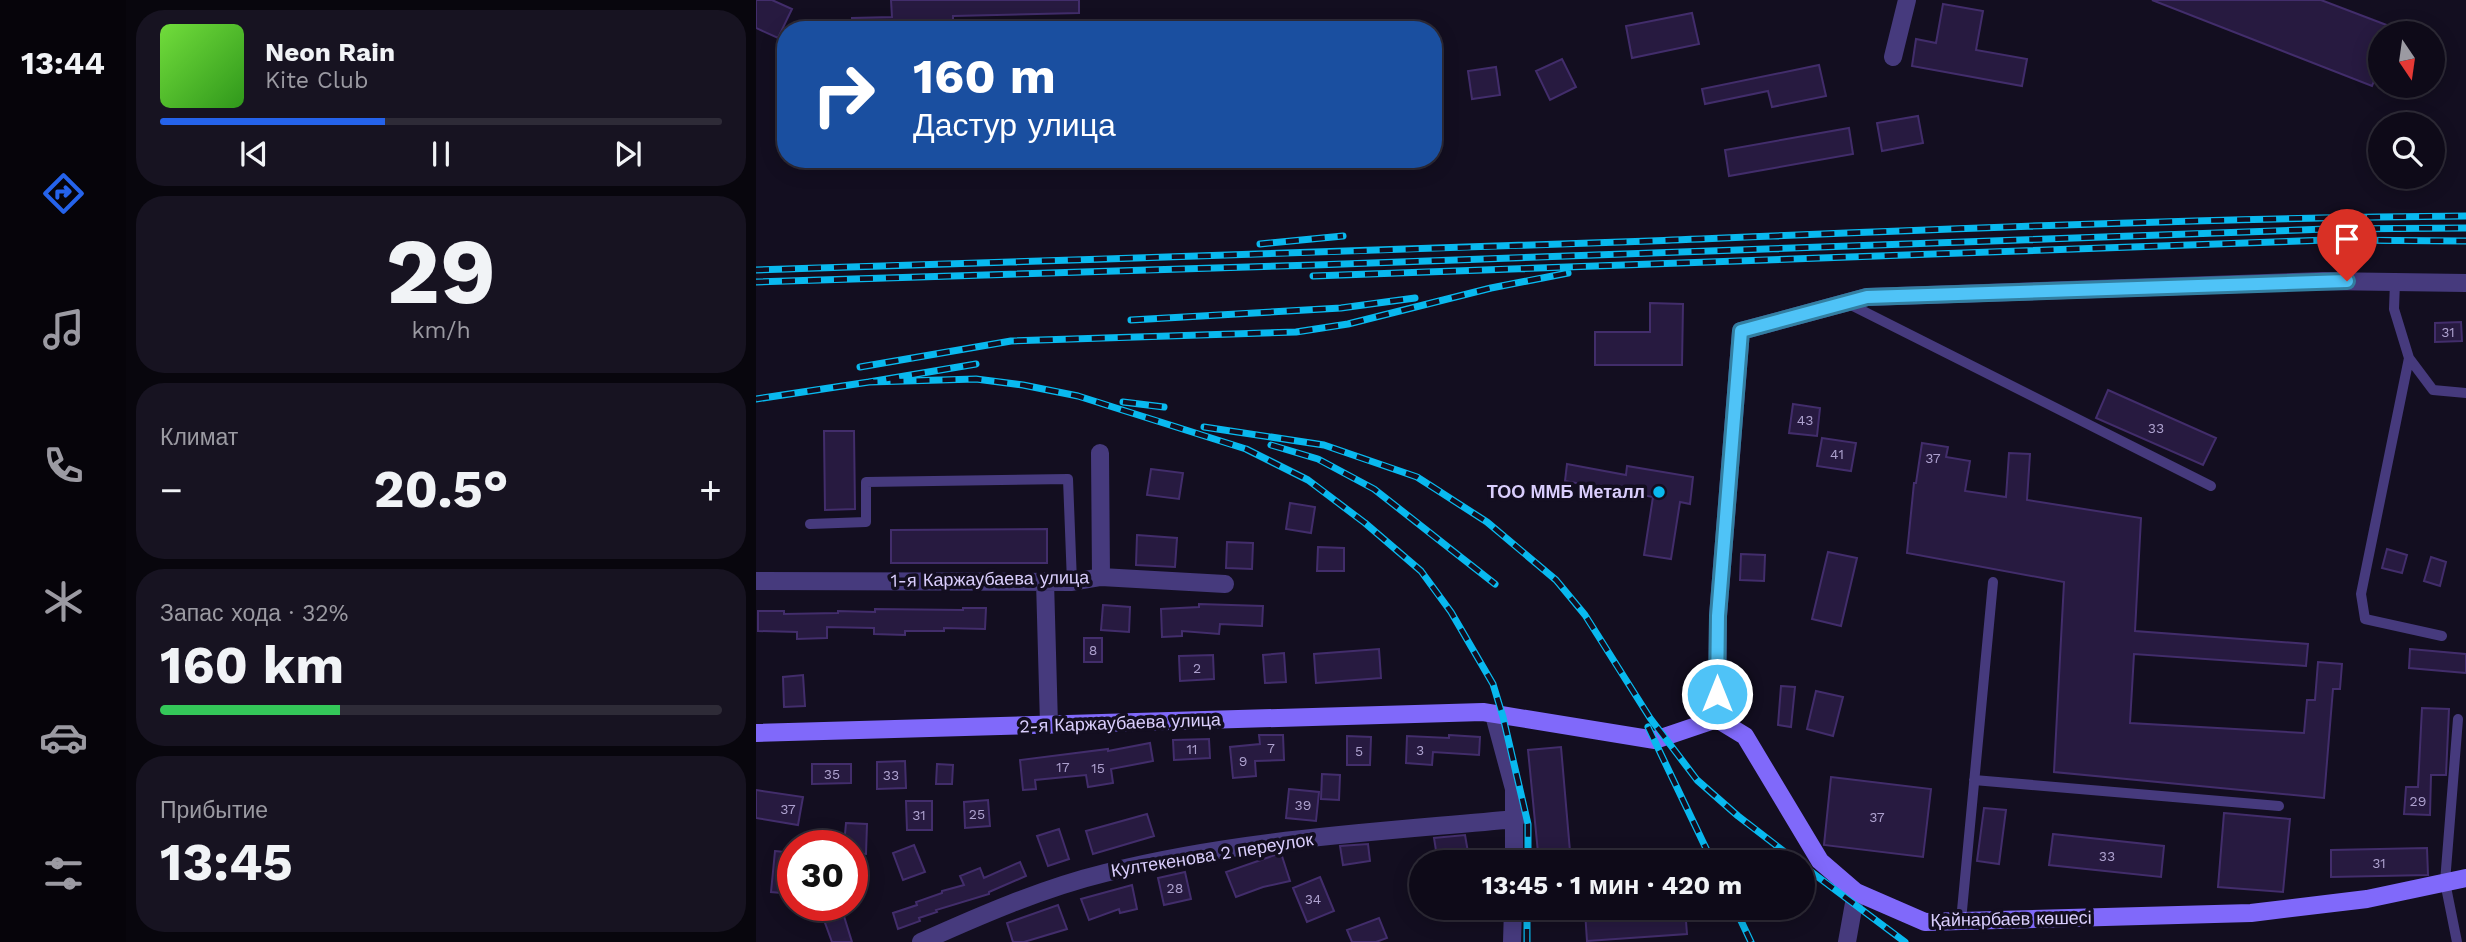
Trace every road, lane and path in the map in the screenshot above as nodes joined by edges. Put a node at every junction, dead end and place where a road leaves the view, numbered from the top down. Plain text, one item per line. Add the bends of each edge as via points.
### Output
1 (1908, 0) edge
2 (1893, 57) dead end
3 (2395, 282) junction
4 (2466, 283) edge
5 (1847, 303) junction
6 (2409, 358) junction
7 (2466, 393) edge
8 (1100, 453) dead end
9 (2211, 486) dead end
10 (810, 524) dead end
11 (1101, 577) junction
12 (756, 581) edge
13 (1045, 581) junction
14 (1072, 582) junction
15 (1993, 582) dead end
16 (1225, 584) dead end
17 (2442, 636) dead end
18 (1489, 714) junction
19 (1717, 719) junction
20 (2458, 719) dead end
21 (1049, 725) junction
22 (756, 733) edge
23 (1974, 780) junction
24 (2279, 806) dead end
25 (1516, 819) junction
26 (1515, 850) edge
27 (2466, 878) edge
28 (2445, 882) junction
29 (1856, 892) junction
30 (1513, 920) edge
31 (1961, 921) junction
32 (921, 942) edge
33 (1512, 942) edge
34 (1847, 942) edge
35 (2457, 942) edge

1 - 2 street
3 - 4 street
3 - 5 street via 1867,297
3 - 6 lane via 2394,309
5 - 9 lane
5 - 19 street via 1741,331 1718,616
6 - 7 lane via 2433,390
6 - 17 lane via 2361,594 2365,619
8 - 11 street
10 - 14 lane via 866,522 866,482 1068,479
11 - 14 street, 1-я Каржаубаева улица
11 - 16 street, 1-я Каржаубаева улица
12 - 13 street, 1-я Каржаубаева улица
13 - 14 street, 1-я Каржаубаева улица
13 - 21 street
15 - 23 lane
18 - 19 street via 1655,740
18 - 21 street, 2-я Каржаубаева улица
18 - 25 street via 1514,789
19 - 29 street, Қайнарбаев көшесі via 1745,736 1820,861
20 - 28 lane
21 - 22 street, 2-я Каржаубаева улица
23 - 24 lane
23 - 31 lane
25 - 26 street
25 - 32 street, Култекенова 2 переулок via 1318,837 1104,873 994,910
27 - 28 street, Қайнарбаев көшесі
28 - 31 street, Қайнарбаев көшесі via 2367,899 2251,913
28 - 35 lane
29 - 31 street, Қайнарбаев көшесі via 1925,922
29 - 34 street
30 - 33 street

